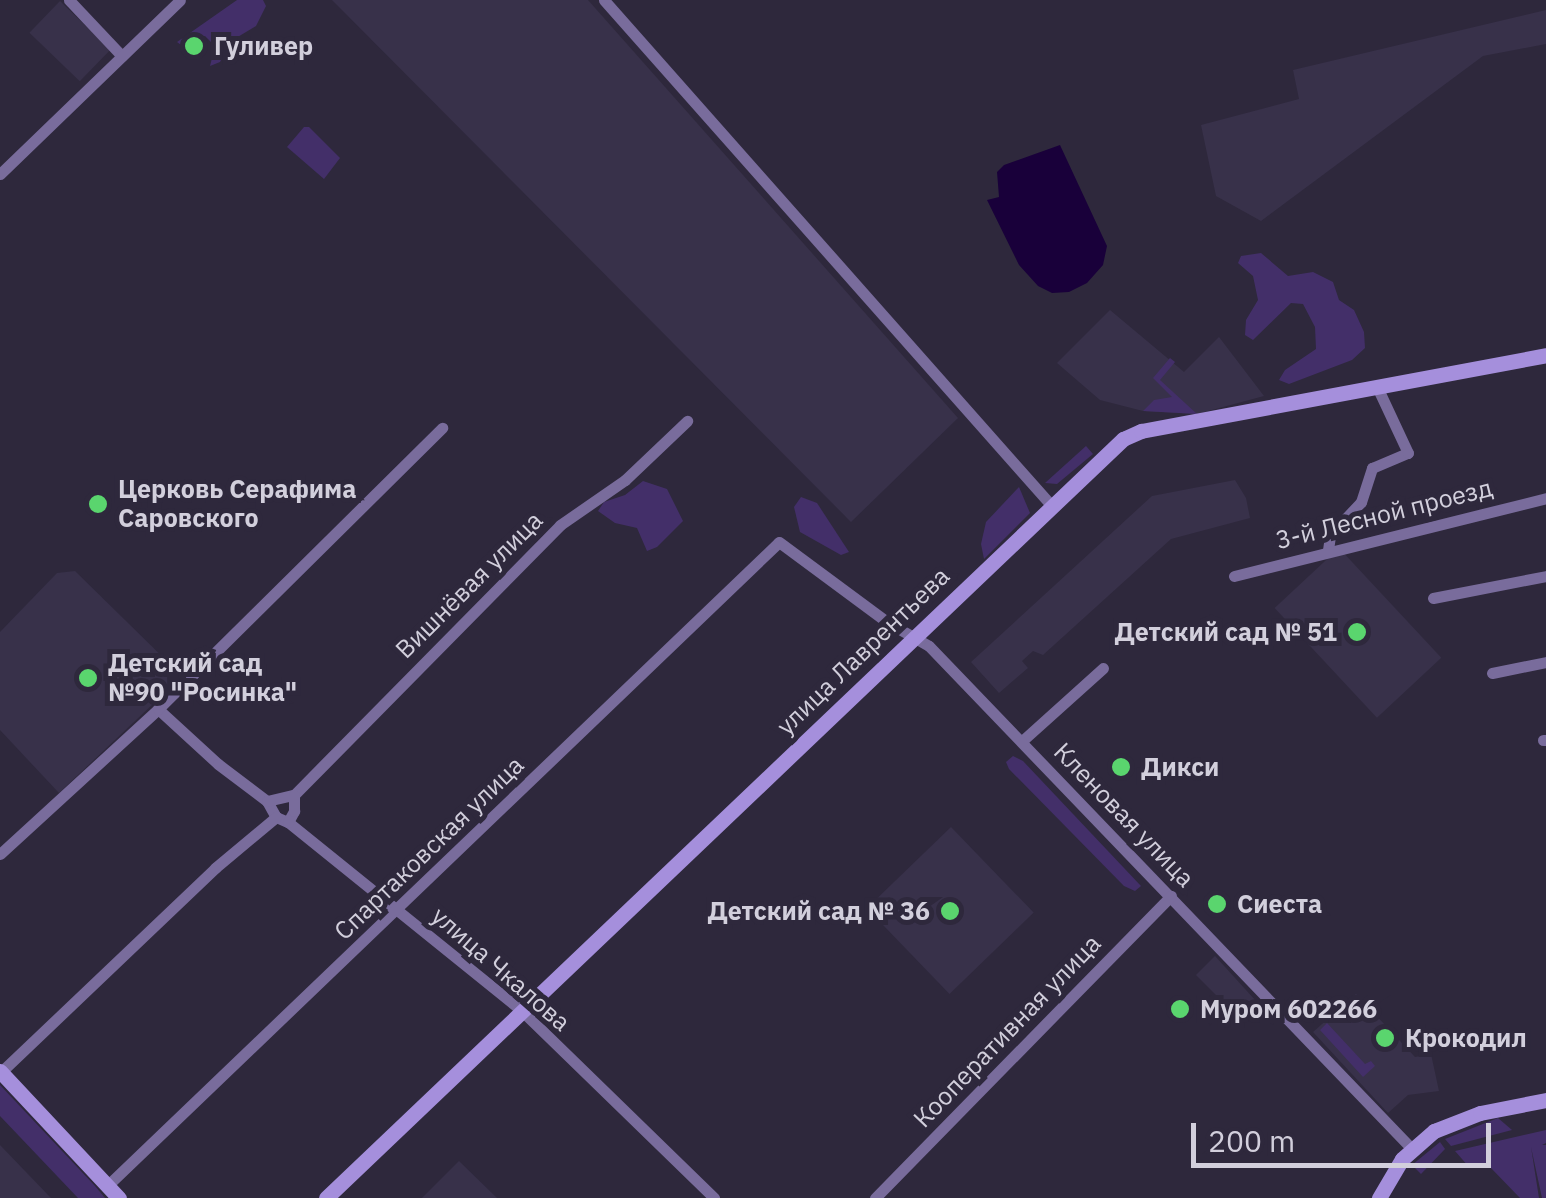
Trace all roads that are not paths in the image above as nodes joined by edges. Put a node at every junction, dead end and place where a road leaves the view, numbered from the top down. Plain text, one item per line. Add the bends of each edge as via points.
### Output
1 (69, 0) edge
2 (180, 0) edge
3 (604, 0) edge
4 (122, 56) junction
5 (0, 174) edge
6 (1546, 355) edge
7 (1378, 389) junction
8 (688, 421) dead end
9 (442, 428) dead end
10 (1546, 498) edge
11 (1051, 505) junction
12 (779, 542) joint
13 (1328, 550) junction
14 (1234, 576) dead end
15 (1546, 576) edge
16 (1432, 598) dead end
17 (914, 637) junction
18 (1546, 662) edge
19 (1104, 668) dead end
20 (1492, 672) dead end
21 (158, 709) junction
22 (1022, 741) junction
23 (294, 795) junction
24 (267, 800) junction
25 (282, 819) junction
26 (0, 854) edge
27 (1170, 896) junction
28 (397, 910) junction
29 (522, 1011) junction
30 (0, 1072) edge
31 (1546, 1100) edge
32 (1411, 1148) junction
33 (108, 1185) junction
34 (120, 1198) edge
35 (326, 1198) edge
36 (714, 1198) edge
37 (875, 1198) edge
38 (1379, 1198) edge

1 - 4 street
2 - 4 street
3 - 11 street
4 - 5 street
6 - 7 street, улица Лаврентьева
7 - 11 street, улица Лаврентьева via 1141,432 1122,439
7 - 13 street via 1408,453 1372,468 1361,502 1330,535
8 - 23 street, Вишнёвая улица via 625,480 560,525
9 - 21 street
10 - 13 street, 3-й Лесной проезд
11 - 17 street, улица Лаврентьева
12 - 17 street, Кленовая улица
12 - 28 street, Спартаковская улица
13 - 14 street, 3-й Лесной проезд
15 - 16 street
17 - 22 street, Кленовая улица
17 - 29 street, улица Лаврентьева
18 - 20 street
19 - 22 street
21 - 24 street, улица Чкалова
21 - 26 street
22 - 27 street, Кленовая улица
23 - 24 street
23 - 25 street via 294,810
24 - 25 street, улица Чкалова
25 - 28 street, улица Чкалова
25 - 30 street via 214,868
27 - 32 street, Кленовая улица
27 - 37 street, Кооперативная улица
28 - 29 street, улица Чкалова
28 - 33 street, Спартаковская улица
29 - 35 street, улица Лаврентьева
29 - 36 street, улица Чкалова
30 - 33 street
31 - 32 street via 1458,1120
32 - 38 street
33 - 34 street

